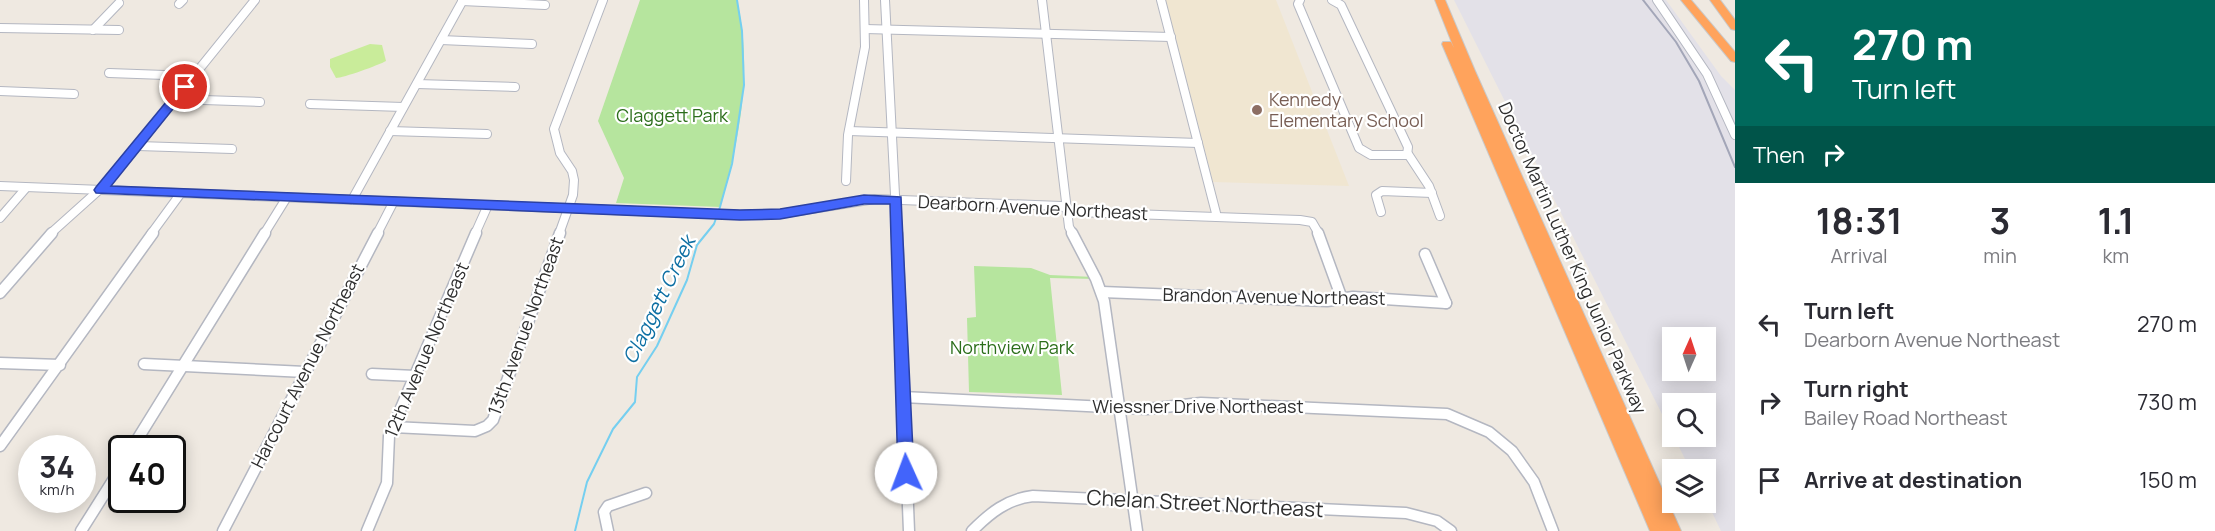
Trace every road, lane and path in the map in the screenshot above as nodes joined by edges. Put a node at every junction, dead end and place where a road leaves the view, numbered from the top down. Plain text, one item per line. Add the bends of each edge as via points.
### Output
1 (255, 0) edge
2 (463, 0) edge
3 (603, 0) edge
4 (864, 0) edge
5 (885, 0) edge
6 (1042, 0) edge
7 (1161, 0) edge
8 (1300, 0) edge
9 (1332, 0) edge
10 (1430, 0) edge
11 (1440, 0) edge
12 (1657, 0) edge
13 (1686, 0) edge
14 (1715, 0) edge
15 (119, 3) dead end
16 (545, 5) dead end
17 (15, 18) dead end
18 (1735, 27) edge
19 (865, 29) junction
20 (887, 29) junction
21 (2, 30) edge
22 (93, 30) junction
23 (119, 30) dead end
24 (1047, 34) junction
25 (1171, 37) junction
26 (441, 40) junction
27 (532, 44) dead end
28 (1735, 59) edge
29 (109, 73) dead end
30 (193, 76) junction
31 (417, 84) junction
32 (515, 87) dead end
33 (0, 91) edge
34 (74, 94) dead end
35 (174, 99) junction
36 (260, 102) dead end
37 (310, 104) dead end
38 (403, 106) junction
39 (849, 130) junction
40 (390, 131) junction
41 (487, 134) dead end
42 (893, 134) junction
43 (1735, 135) edge
44 (1060, 138) junction
45 (1198, 143) junction
46 (138, 146) junction
47 (232, 149) dead end
48 (1408, 154) junction
49 (846, 181) dead end
50 (0, 186) edge
51 (26, 188) junction
52 (100, 190) junction
53 (181, 193) junction
54 (1432, 193) junction
55 (287, 197) junction
56 (352, 200) junction
57 (896, 200) junction
58 (394, 201) junction
59 (488, 205) junction
60 (569, 208) junction
61 (1067, 208) junction
62 (1381, 212) dead end
63 (1440, 216) dead end
64 (1217, 217) junction
65 (0, 218) edge
66 (1425, 254) dead end
67 (1102, 292) junction
68 (0, 293) edge
69 (1342, 299) junction
70 (0, 363) edge
71 (144, 364) dead end
72 (60, 365) junction
73 (183, 366) junction
74 (305, 372) junction
75 (372, 374) dead end
76 (414, 376) junction
77 (903, 397) junction
78 (1118, 408) junction
79 (393, 427) junction
80 (140, 435) edge
81 (0, 446) edge
82 (108, 488) edge
83 (646, 493) dead end
84 (1132, 501) junction
85 (1449, 529) edge
86 (81, 531) edge
87 (223, 531) edge
88 (367, 531) edge
89 (608, 531) edge
90 (909, 531) edge
91 (972, 531) edge
92 (1137, 531) edge
93 (1553, 531) edge
94 (1658, 531) edge
95 (1673, 531) edge

1 - 30 street
2 - 16 street
2 - 26 street
3 - 60 street, 13th Avenue Northeast via 554,129 560,153 574,180
4 - 19 street
5 - 20 street
6 - 24 street
7 - 25 street
8 - 48 street via 1298,4 1359,148 1371,155
9 - 48 street via 1341,5
10 - 94 highway, Doctor Martin Luther King Junior Parkway
11 - 95 highway, Doctor Martin Luther King Junior Parkway
12 - 43 street via 1707,74
13 - 28 highway
14 - 18 highway
15 - 22 street
17 - 21 street
19 - 20 street
19 - 39 street
20 - 24 street
20 - 42 street
21 - 22 street
22 - 23 street
24 - 25 street
24 - 44 street
25 - 45 street
26 - 27 street
26 - 31 street
29 - 30 street
30 - 35 street
31 - 32 street
31 - 38 street
33 - 34 street
35 - 36 street
35 - 46 street
37 - 38 street
38 - 40 street
39 - 42 street
39 - 49 street
40 - 41 street
40 - 56 street
42 - 44 street
42 - 57 street
44 - 45 street
44 - 61 street
45 - 64 street
46 - 47 street
46 - 52 street
48 - 54 street
50 - 51 street, Dearborn Avenue Northeast
51 - 52 street, Dearborn Avenue Northeast
51 - 65 street
52 - 53 street, Dearborn Avenue Northeast
52 - 68 street via 48,236
53 - 55 street, Dearborn Avenue Northeast
53 - 72 street
54 - 62 street via 1382,191 1375,199
54 - 63 street
55 - 56 street, Dearborn Avenue Northeast
55 - 73 street
56 - 58 street, Dearborn Avenue Northeast
57 - 60 street, Dearborn Avenue Northeast via 864,200 780,214 740,215
57 - 61 street, Dearborn Avenue Northeast
57 - 77 street
58 - 59 street, Dearborn Avenue Northeast
58 - 74 street, Harcourt Avenue Northeast
59 - 60 street, Dearborn Avenue Northeast
59 - 76 street, 12th Avenue Northeast
60 - 79 street, 13th Avenue Northeast via 493,420 475,431
61 - 64 street, Dearborn Avenue Northeast via 1076,212
61 - 67 street via 1072,235
64 - 69 street, Dearborn Avenue Northeast via 1312,222
66 - 69 street, Brandon Avenue Northeast via 1446,303
67 - 69 street, Brandon Avenue Northeast
67 - 78 street
70 - 72 street
71 - 73 street
72 - 81 street
73 - 74 street
73 - 80 street
74 - 87 street, Harcourt Avenue Northeast
75 - 76 street
76 - 79 street, 12th Avenue Northeast
77 - 78 street, Wiessner Drive Northeast
77 - 90 street
78 - 84 street
78 - 93 street, Wiessner Drive Northeast via 1162,409 1200,404 1437,413 1461,418 1489,432 1512,451 1529,472
79 - 88 street, 12th Avenue Northeast via 387,444 387,483
82 - 86 street
83 - 89 street via 608,506 604,512
84 - 85 street, Chelan Street Northeast via 1407,513 1423,515
84 - 91 street, Chelan Street Northeast via 1017,497 996,508
84 - 92 street

